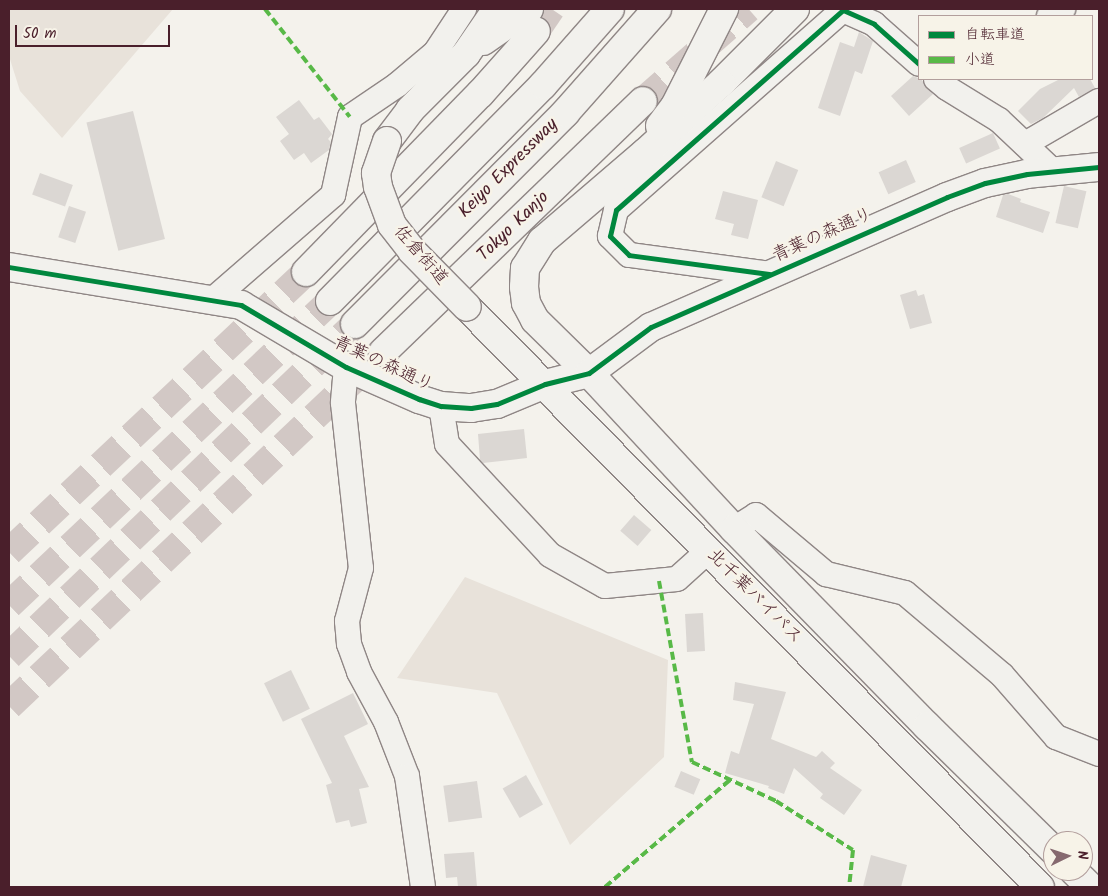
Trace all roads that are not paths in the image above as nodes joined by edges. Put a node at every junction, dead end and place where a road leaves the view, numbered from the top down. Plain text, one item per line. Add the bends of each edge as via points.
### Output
1 (464, 9) edge
2 (497, 9) edge
3 (610, 9) edge
4 (657, 9) edge
5 (724, 9) edge
6 (795, 9) edge
7 (1063, 9) edge
8 (1051, 15) edge
9 (532, 20) edge
10 (466, 54) junction
11 (918, 63) edge
12 (948, 82) edge
13 (643, 101) tunnel mouth
14 (1099, 101) edge
15 (1025, 144) junction
16 (646, 152) junction
17 (1099, 167) edge
18 (1053, 171) junction
19 (9, 267) edge
20 (306, 272) tunnel mouth
21 (770, 274) junction
22 (211, 301) junction
23 (330, 301) tunnel mouth
24 (467, 307) joint
25 (355, 324) tunnel mouth
26 (383, 352) tunnel mouth
27 (346, 366) junction
28 (589, 373) junction
29 (545, 384) junction
30 (442, 406) junction
31 (734, 529) junction
32 (708, 551) junction
33 (1099, 754) edge
34 (1043, 840) edge
35 (423, 887) edge
36 (1040, 887) edge

1 - 22 street via 435,53 397,85 350,117 333,195
2 - 10 main road
3 - 23 main road, Keiyo Expressway via 543,85
4 - 25 main road, Keiyo Expressway via 565,112
5 - 16 main road via 675,106
6 - 16 main road
7 - 8 street
9 - 10 main road
9 - 20 main road via 480,94
10 - 24 main road, 佐倉街道, bridge via 410,110 387,141 376,173 392,225
11 - 21 street via 874,24 843,10 616,210 610,236 629,255
12 - 15 street
13 - 26 main road, Tokyo Kanjo
14 - 15 street
15 - 18 street
16 - 28 main road, 北千葉バイパス via 552,232 533,252 525,268 526,303 535,320
17 - 18 main road, 青葉の森通り
18 - 21 main road, 青葉の森通り via 985,183
19 - 22 main road, 青葉の森通り
21 - 28 main road, 青葉の森通り via 650,328
22 - 27 main road, 青葉の森通り via 241,305
24 - 29 main road, 北千葉バイパス
27 - 30 main road, 青葉の森通り
27 - 35 street via 343,404 360,568 346,621 349,644 407,776
28 - 29 main road, 青葉の森通り
28 - 31 main road, 北千葉バイパス
29 - 30 main road, 青葉の森通り via 497,404 471,408
29 - 32 main road, 北千葉バイパス
30 - 32 street via 447,444 550,555 605,586 677,579
31 - 33 street via 756,514 826,574 905,593 1002,675 1056,737
31 - 34 main road, 北千葉バイパス
32 - 36 main road, 北千葉バイパス

